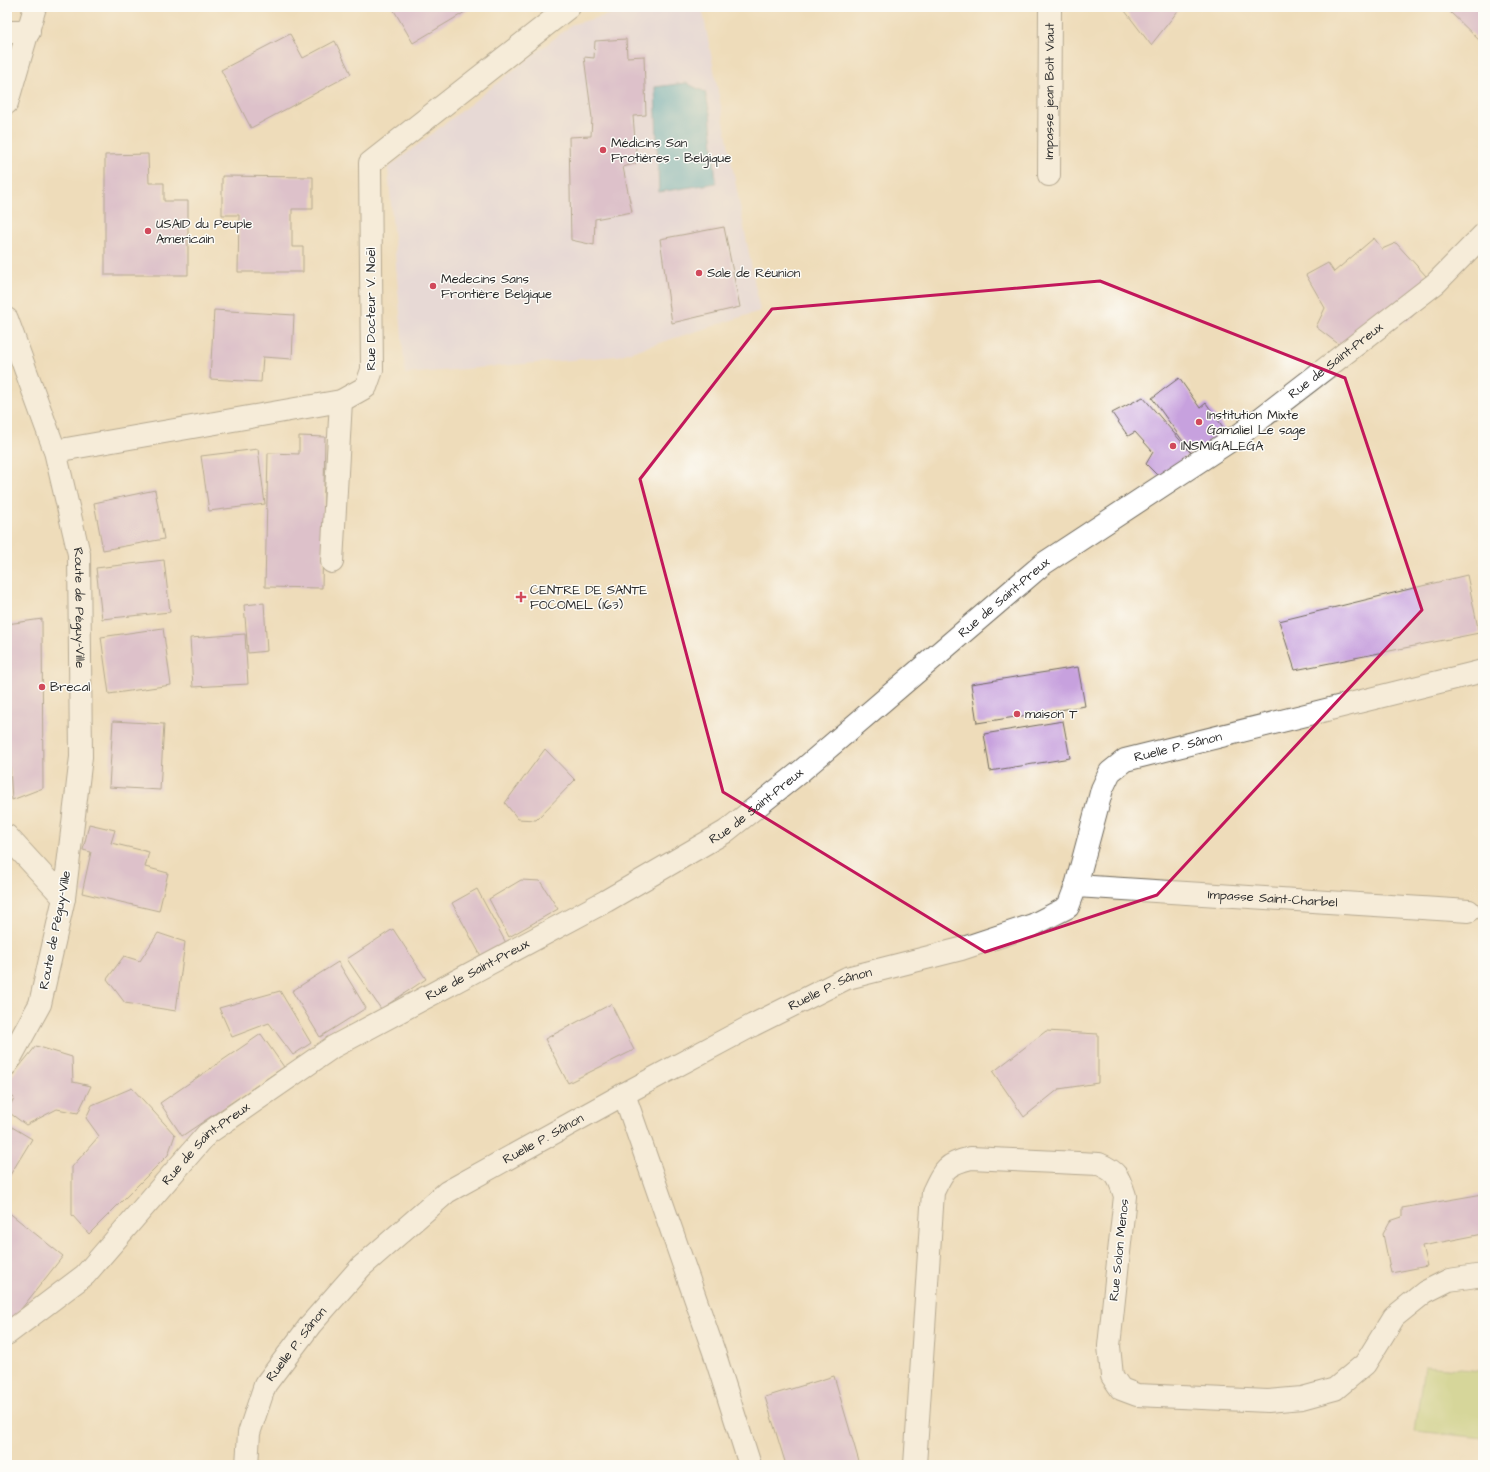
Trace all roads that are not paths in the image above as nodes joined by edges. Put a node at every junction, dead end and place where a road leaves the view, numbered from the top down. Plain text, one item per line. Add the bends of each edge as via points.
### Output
1 (35, 7) edge
2 (569, 7) edge
3 (1050, 7) edge
4 (7, 32) edge
5 (29, 32) junction
6 (7, 103) edge
7 (1050, 175) dead end
8 (1483, 236) edge
9 (7, 318) edge
10 (341, 401) junction
11 (54, 451) junction
12 (332, 562) dead end
13 (1483, 670) edge
14 (7, 836) edge
15 (1076, 886) junction
16 (64, 898) junction
17 (1469, 911) dead end
18 (7, 1064) edge
19 (624, 1094) junction
20 (1483, 1275) edge
21 (7, 1334) edge
22 (247, 1465) edge
23 (750, 1465) edge
24 (915, 1465) edge

1 - 5 street
2 - 10 street, Rue Docteur V. Noël via 370,163 372,370 366,387
3 - 7 street, Impasse jean Bolt Viaut
4 - 5 street
5 - 6 street
8 - 21 street, Rue de Saint-Preux via 1436,283 1242,433 1043,564 800,772 725,832 606,901 333,1047 207,1134 85,1275
9 - 11 street, Route de Péguy-Ville
10 - 11 street, Rue Docteur V. Noël
10 - 12 street
11 - 16 street, Route de Péguy-Ville via 79,554 81,757
13 - 15 street, Ruelle P. Sânon via 1125,760 1110,772 1102,789
14 - 16 street
15 - 17 street, Impasse Saint-Charbel
15 - 19 street, Ruelle P. Sânon via 1068,906 1033,925 961,949 847,978
16 - 18 street, Route de Péguy-Ville via 40,1004
19 - 22 street, Ruelle P. Sânon via 447,1192 361,1267 311,1324 265,1385 248,1433
19 - 23 street via 714,1352
20 - 24 street, Rue Solon Menos via 1449,1280 1425,1292 1394,1317 1365,1364 1335,1389 1302,1398 1268,1401 1137,1395 1121,1389 1112,1376 1108,1346 1125,1196 1119,1176 1099,1164 971,1158 954,1162 944,1169 933,1192

